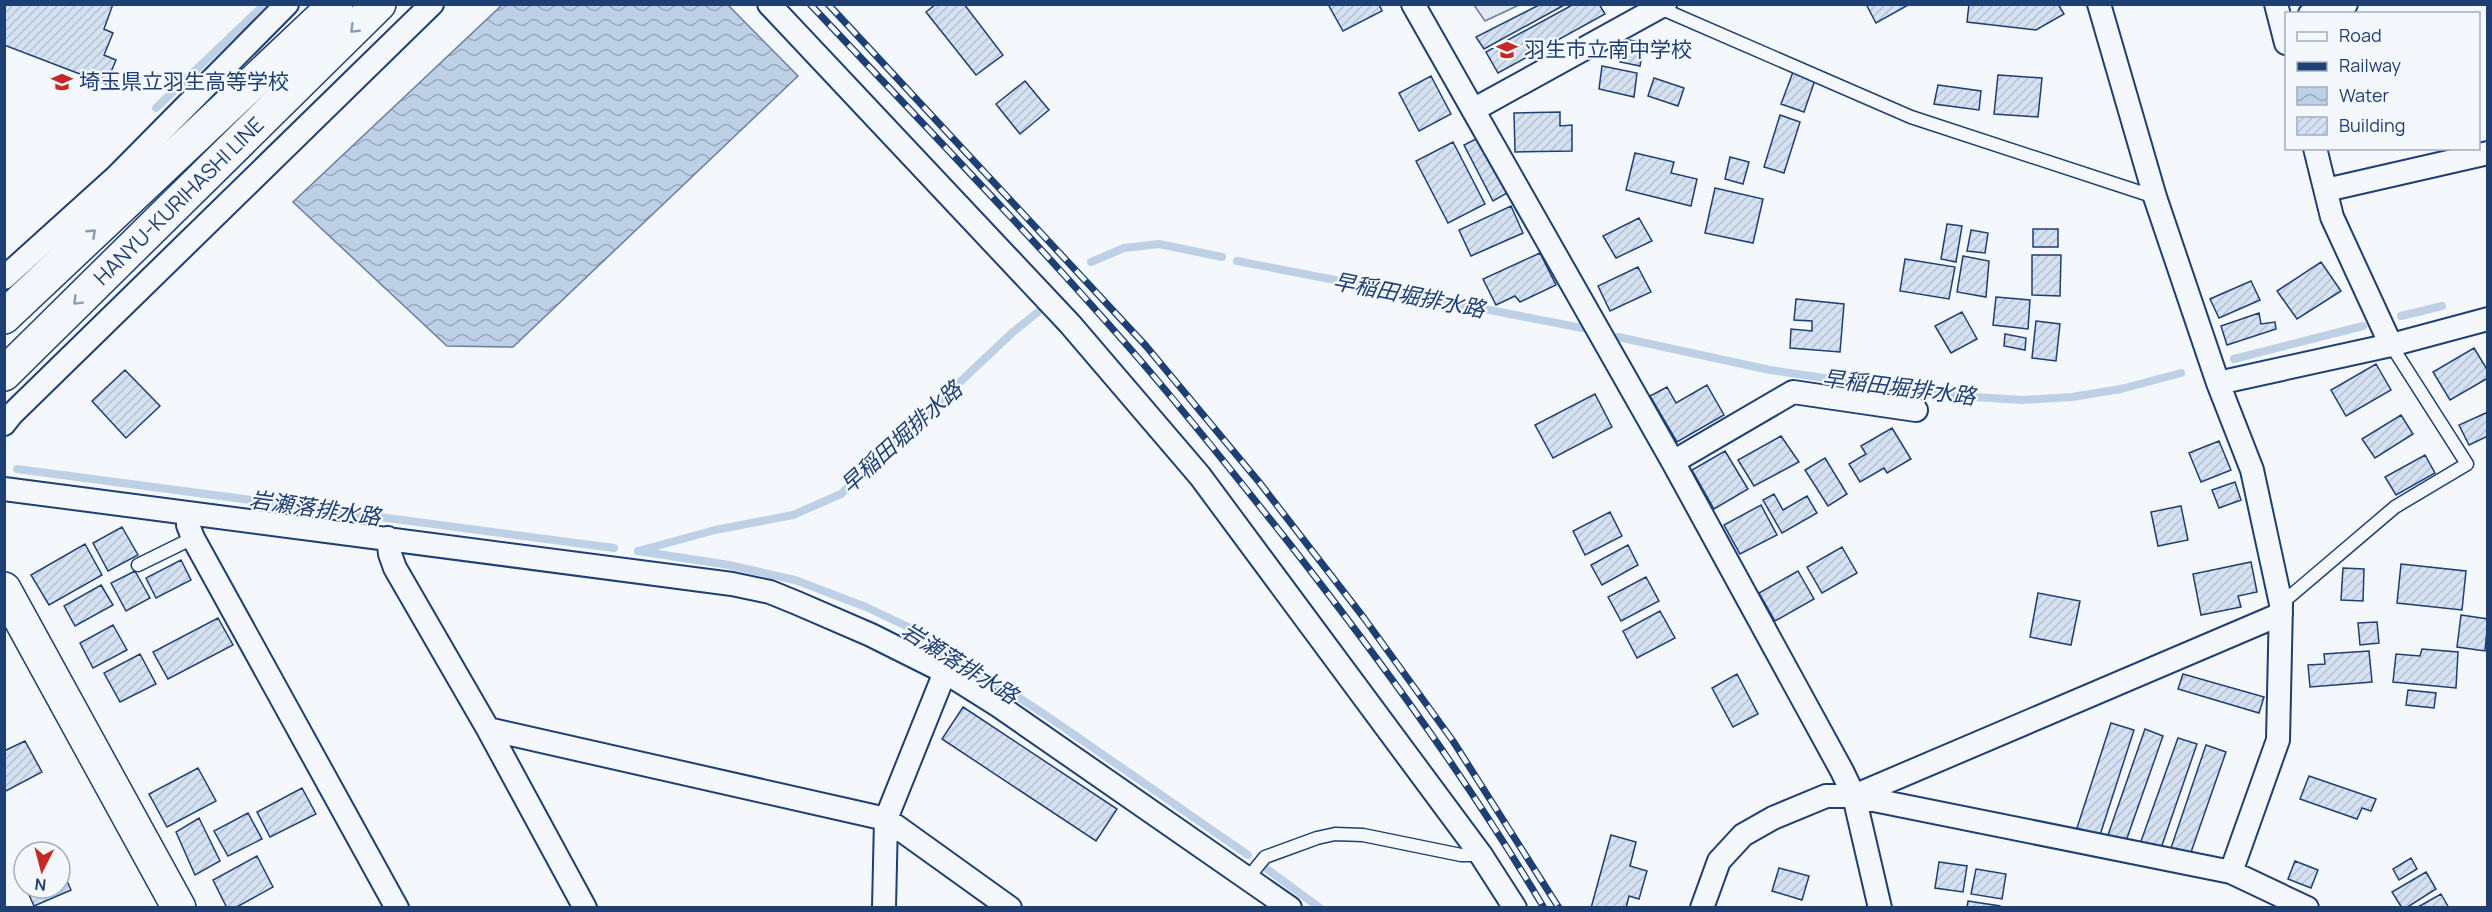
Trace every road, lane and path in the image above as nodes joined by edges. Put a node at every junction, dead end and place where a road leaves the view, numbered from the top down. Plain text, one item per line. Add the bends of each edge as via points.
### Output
1 (287, 4) edge
2 (336, 4) edge
3 (379, 4) edge
4 (432, 4) edge
5 (769, 4) edge
6 (1413, 4) edge
7 (2099, 4) edge
8 (2346, 4) edge
9 (1663, 6) edge
10 (2317, 12) edge
11 (2281, 15) edge
12 (2285, 37) edge
13 (318, 43) junction
14 (1473, 110) junction
15 (2316, 150) edge
16 (2487, 153) edge
17 (2326, 190) junction
18 (2156, 196) junction
19 (4, 278) edge
20 (4, 317) edge
21 (2487, 319) edge
22 (2391, 345) junction
23 (4, 374) edge
24 (2218, 382) junction
25 (1916, 410) dead end
26 (4, 424) edge
27 (1674, 462) junction
28 (4, 489) edge
29 (188, 514) junction
30 (192, 538) junction
31 (388, 538) junction
32 (138, 565) dead end
33 (4, 589) edge
34 (2281, 609) junction
35 (945, 672) junction
36 (488, 729) junction
37 (1854, 796) junction
38 (886, 819) junction
39 (1481, 855) junction
40 (2231, 872) junction
41 (1248, 878) junction
42 (179, 908) edge
43 (397, 908) edge
44 (585, 908) edge
45 (884, 908) edge
46 (1010, 908) edge
47 (1290, 908) edge
48 (1515, 908) edge
49 (1702, 908) edge
50 (1880, 908) edge
51 (2307, 908) edge

1 - 19 street via 116,177
2 - 13 main road, HANYU-KURIHASHI LINE
3 -> 13 main road, HANYU-KURIHASHI LINE
4 - 26 street
5 - 39 street via 1070,324 1200,476
6 - 14 street
7 - 18 street
8 - 10 street
9 - 14 street
9 - 18 lane via 1911,117
11 - 12 street
20 -> 13 main road, HANYU-KURIHASHI LINE
13 -> 23 main road, HANYU-KURIHASHI LINE
14 - 27 street
15 - 17 street
16 - 17 street
17 - 22 street via 2332,217
18 - 24 street
21 - 22 street
22 - 24 street
22 - 34 lane via 2467,464 2395,507
24 - 34 street via 2252,470
25 - 27 street via 1792,392
27 - 37 street
28 - 29 street
29 - 30 street
29 - 31 street
30 - 32 lane
30 - 43 street
31 - 35 street via 753,587 871,635
31 - 36 street via 395,568
33 - 42 main road
34 - 37 street
34 - 40 street via 2278,740
35 - 38 street
35 - 41 street
36 - 38 street
36 - 44 street
37 - 40 street
37 - 49 street via 1826,796 1743,835 1719,861
37 - 50 street
38 - 45 street
38 - 46 street
39 - 41 lane via 1335,834 1265,857
39 - 48 street
40 - 51 street
41 - 47 street

